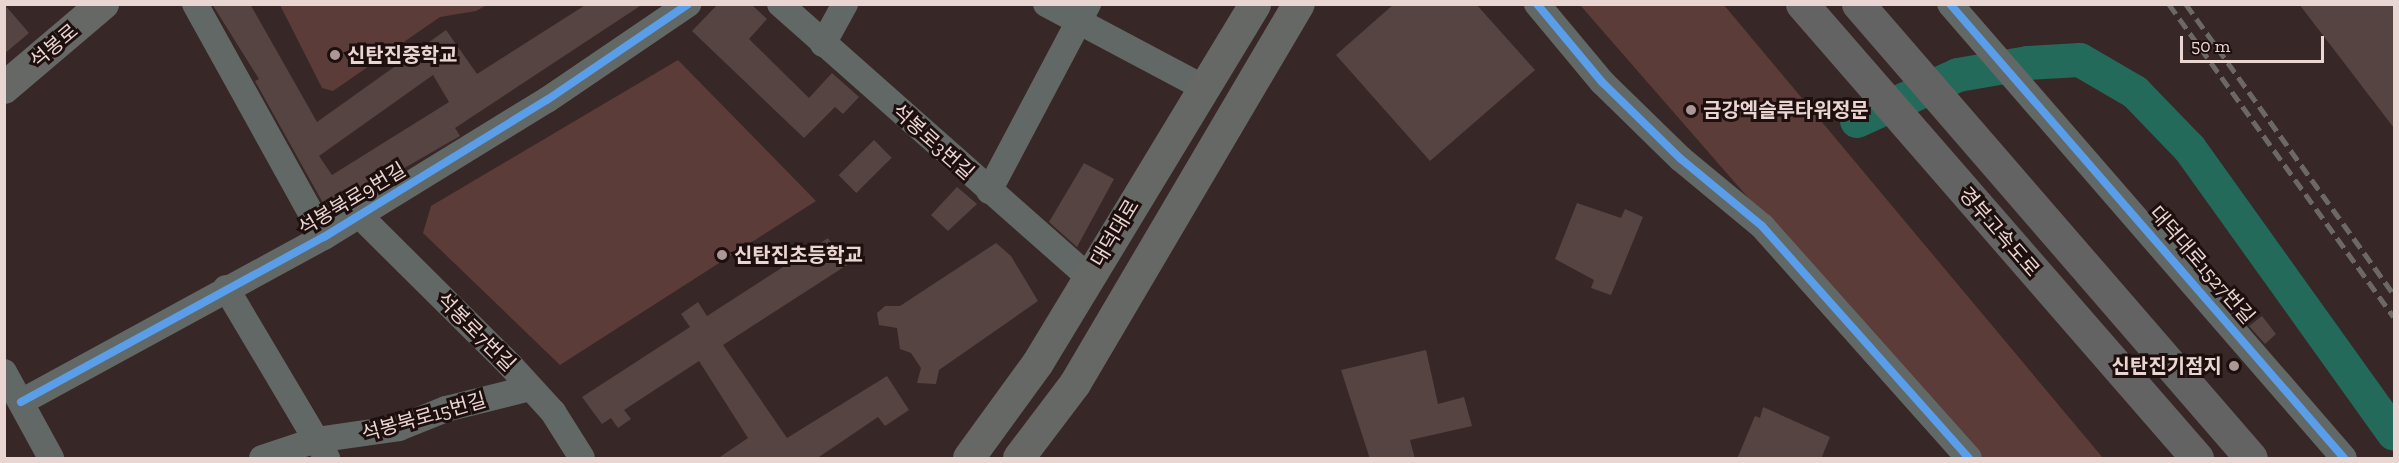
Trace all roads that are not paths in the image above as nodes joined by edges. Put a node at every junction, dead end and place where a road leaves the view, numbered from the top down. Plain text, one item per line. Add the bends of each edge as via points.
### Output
1 (103, 4) edge
2 (195, 4) edge
3 (688, 4) edge
4 (780, 4) edge
5 (845, 4) edge
6 (1046, 4) edge
7 (1255, 4) edge
8 (1299, 4) edge
9 (1537, 4) edge
10 (1802, 4) edge
11 (1858, 4) edge
12 (1950, 4) edge
13 (1084, 13) edge
14 (823, 44) junction
15 (1202, 87) junction
16 (4, 88) edge
17 (988, 191) junction
18 (359, 215) junction
19 (324, 237) junction
20 (1089, 277) junction
21 (226, 288) junction
22 (4, 372) edge
23 (530, 388) junction
24 (21, 402) junction
25 (322, 449) edge
26 (48, 458) edge
27 (262, 459) edge
28 (582, 459) edge
29 (969, 459) edge
30 (1019, 459) edge
31 (1969, 459) edge
32 (2197, 459) edge
33 (2251, 459) edge
34 (2344, 459) edge

1 - 16 main road, 석봉로
2 - 19 street
3 - 18 street, 석봉북로9번길 via 547,100
4 - 14 street, 석봉로3번길
5 - 14 street
6 - 13 street
7 - 15 main road, 대덕대로
8 - 30 main road, 대덕대로 via 1075,384
9 - 31 street via 1602,82 1681,159 1762,226
10 - 32 highway, 경부고속도로
11 - 33 highway
12 - 34 street, 대덕대로1527번길
13 - 15 street
13 - 17 street
14 - 17 street, 석봉로3번길
15 - 20 main road, 대덕대로
17 - 20 street, 석봉로3번길
18 - 19 street, 석봉북로9번길
18 - 23 street, 석봉로7번길
19 - 21 street, 석봉북로9번길
20 - 29 main road, 대덕대로 via 1038,363
21 - 24 street, 석봉북로9번길
21 - 25 street
22 - 24 street
23 - 25 street, 석봉북로15번길 via 446,409 399,428
23 - 28 street, 석봉로7번길 via 553,412
24 - 26 street
25 - 27 street, 석봉북로15번길

